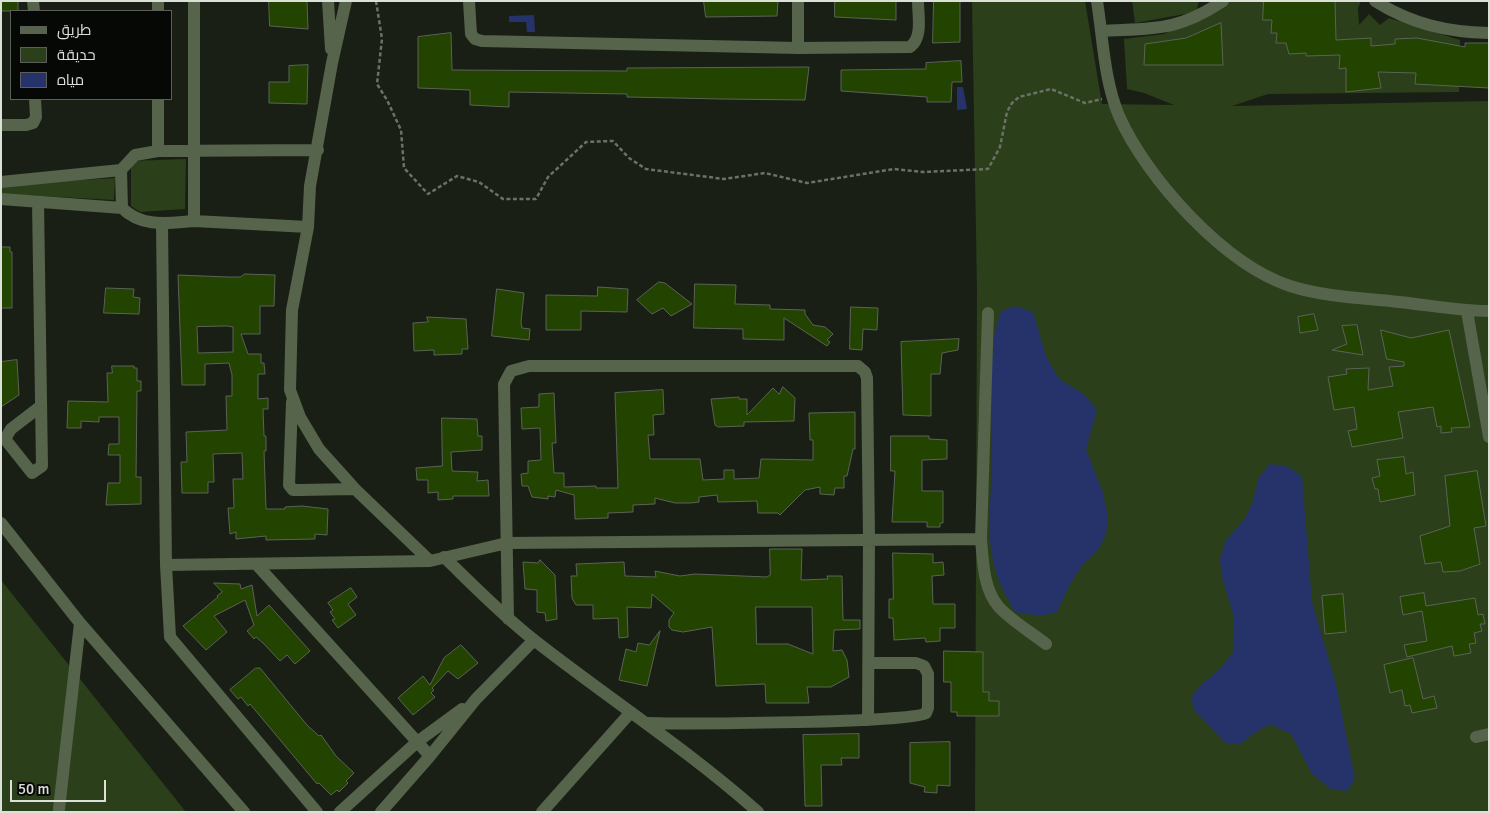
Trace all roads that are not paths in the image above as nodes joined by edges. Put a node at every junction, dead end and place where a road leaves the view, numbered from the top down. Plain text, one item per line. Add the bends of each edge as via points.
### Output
1 (194, 1) edge
2 (328, 1) edge
3 (346, 1) edge
4 (469, 1) edge
5 (798, 1) edge
6 (918, 1) edge
7 (1097, 1) edge
8 (1223, 1) edge
9 (1375, 1) edge
10 (1101, 31) junction
11 (1489, 33) edge
12 (798, 48) junction
13 (332, 63) junction
14 (36, 100) edge
15 (158, 100) edge
16 (1, 126) edge
17 (194, 150) junction
18 (318, 150) junction
19 (158, 151) junction
20 (120, 170) junction
21 (1, 182) edge
22 (1, 199) edge
23 (38, 202) junction
24 (122, 208) junction
25 (194, 221) junction
26 (162, 224) junction
27 (308, 228) junction
28 (1467, 311) junction
29 (1489, 312) edge
30 (988, 313) dead end
31 (292, 400) junction
32 (41, 406) junction
33 (1489, 437) edge
34 (355, 489) junction
35 (1, 523) edge
36 (869, 538) junction
37 (981, 538) junction
38 (507, 543) junction
39 (444, 557) junction
40 (430, 561) junction
41 (258, 564) junction
42 (166, 565) junction
43 (508, 619) junction
44 (80, 623) junction
45 (534, 640) junction
46 (1046, 644) dead end
47 (869, 662) junction
48 (476, 699) junction
49 (631, 712) junction
50 (868, 720) junction
51 (649, 723) junction
52 (417, 742) junction
53 (430, 756) junction
54 (58, 811) edge
55 (244, 812) edge
56 (317, 812) edge
57 (340, 812) edge
58 (381, 812) edge
59 (542, 812) edge
60 (758, 812) edge

1 - 17 street
2 - 13 street
3 - 13 street
4 - 12 street via 471,34 482,41
5 - 12 street
6 - 12 street via 918,36 910,47
7 - 10 street
8 - 10 street via 1197,17 1168,27
9 - 11 street via 1428,26
10 - 28 street via 1113,96 1129,134 1170,194 1213,238 1254,269 1289,286
13 - 18 street
14 - 16 street via 33,123
15 - 19 street
17 - 18 street
17 - 19 street
17 - 25 street
18 - 27 street via 310,186
19 - 20 street via 135,155
20 - 21 street
20 - 24 street
22 - 23 street
23 - 24 street
23 - 32 street
24 - 26 street via 136,220
25 - 26 street
25 - 27 street
26 - 42 street
27 - 31 street via 292,310
28 - 29 street
28 - 33 street
30 - 37 street
31 - 34 street via 318,450
31 - 34 street via 289,485 293,490
32 - 32 street via 12,429 5,439 32,473 42,466
34 - 40 street
35 - 44 street
36 - 37 street
36 - 38 street
36 - 38 street via 867,378 858,366 528,366 511,371 504,384
36 - 47 street
37 - 46 street via 988,588 998,606
38 - 39 street
38 - 43 street
39 - 40 street
39 - 43 street
40 - 41 street
41 - 42 street
41 - 52 street
42 - 56 street via 170,637
43 - 45 street
44 - 54 street
44 - 55 street
45 - 48 street
45 - 49 street
47 - 50 street
47 - 50 street via 924,666 928,674 928,708 919,717
48 - 52 street
48 - 53 street
49 - 51 street
49 - 59 street
50 - 51 street
51 - 60 street
52 - 53 street
52 - 57 street
53 - 58 street

